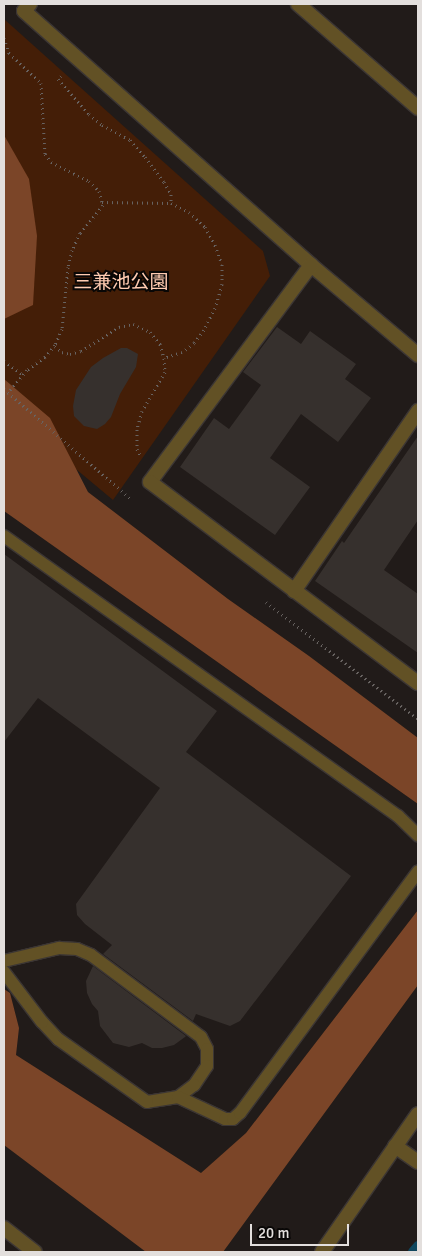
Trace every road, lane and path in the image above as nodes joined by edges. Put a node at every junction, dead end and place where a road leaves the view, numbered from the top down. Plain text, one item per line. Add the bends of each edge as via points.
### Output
1 (30, 4) edge
2 (298, 4) edge
3 (4, 38) edge
4 (76, 58) junction
5 (418, 108) edge
6 (102, 202) junction
7 (171, 203) junction
8 (310, 265) junction
9 (55, 346) junction
10 (418, 355) edge
11 (164, 358) junction
12 (4, 361) edge
13 (23, 375) junction
14 (8, 393) dead end
15 (418, 410) edge
16 (158, 471) junction
17 (4, 536) edge
18 (294, 591) junction
19 (418, 683) edge
20 (418, 835) edge
21 (418, 872) edge
22 (4, 961) edge
23 (4, 972) edge
24 (178, 1097) junction
25 (418, 1114) edge
26 (395, 1146) junction
27 (418, 1162) edge
28 (4, 1228) edge
29 (35, 1252) edge
30 (322, 1252) edge

1 - 4 street via 24,11
2 - 5 street
3 - 6 path via 9,53 41,83 45,154 50,162 89,182 99,191
4 - 7 path via 58,80 89,114 130,140 164,182 171,194
4 - 8 street
6 - 7 path
6 - 9 path via 72,250 62,329
7 - 11 path via 189,212 205,227 222,264 222,284 215,308 199,336 182,352
8 - 10 street
8 - 16 street
9 - 11 path via 70,354 81,351 119,327 133,324 150,332 160,344
9 - 13 path
11 - 16 path via 166,372 142,411 138,429 140,457
12 - 13 path
13 - 14 path
15 - 18 street
16 - 18 street via 150,482
17 - 20 lane via 398,816
18 - 19 street
21 - 24 lane via 240,1113 233,1119 226,1119
22 - 24 lane via 59,948 77,949 91,955 200,1037 207,1049 207,1066 194,1085
23 - 24 lane via 58,1040 148,1102
25 - 26 street
26 - 27 street
26 - 30 street
28 - 29 street

